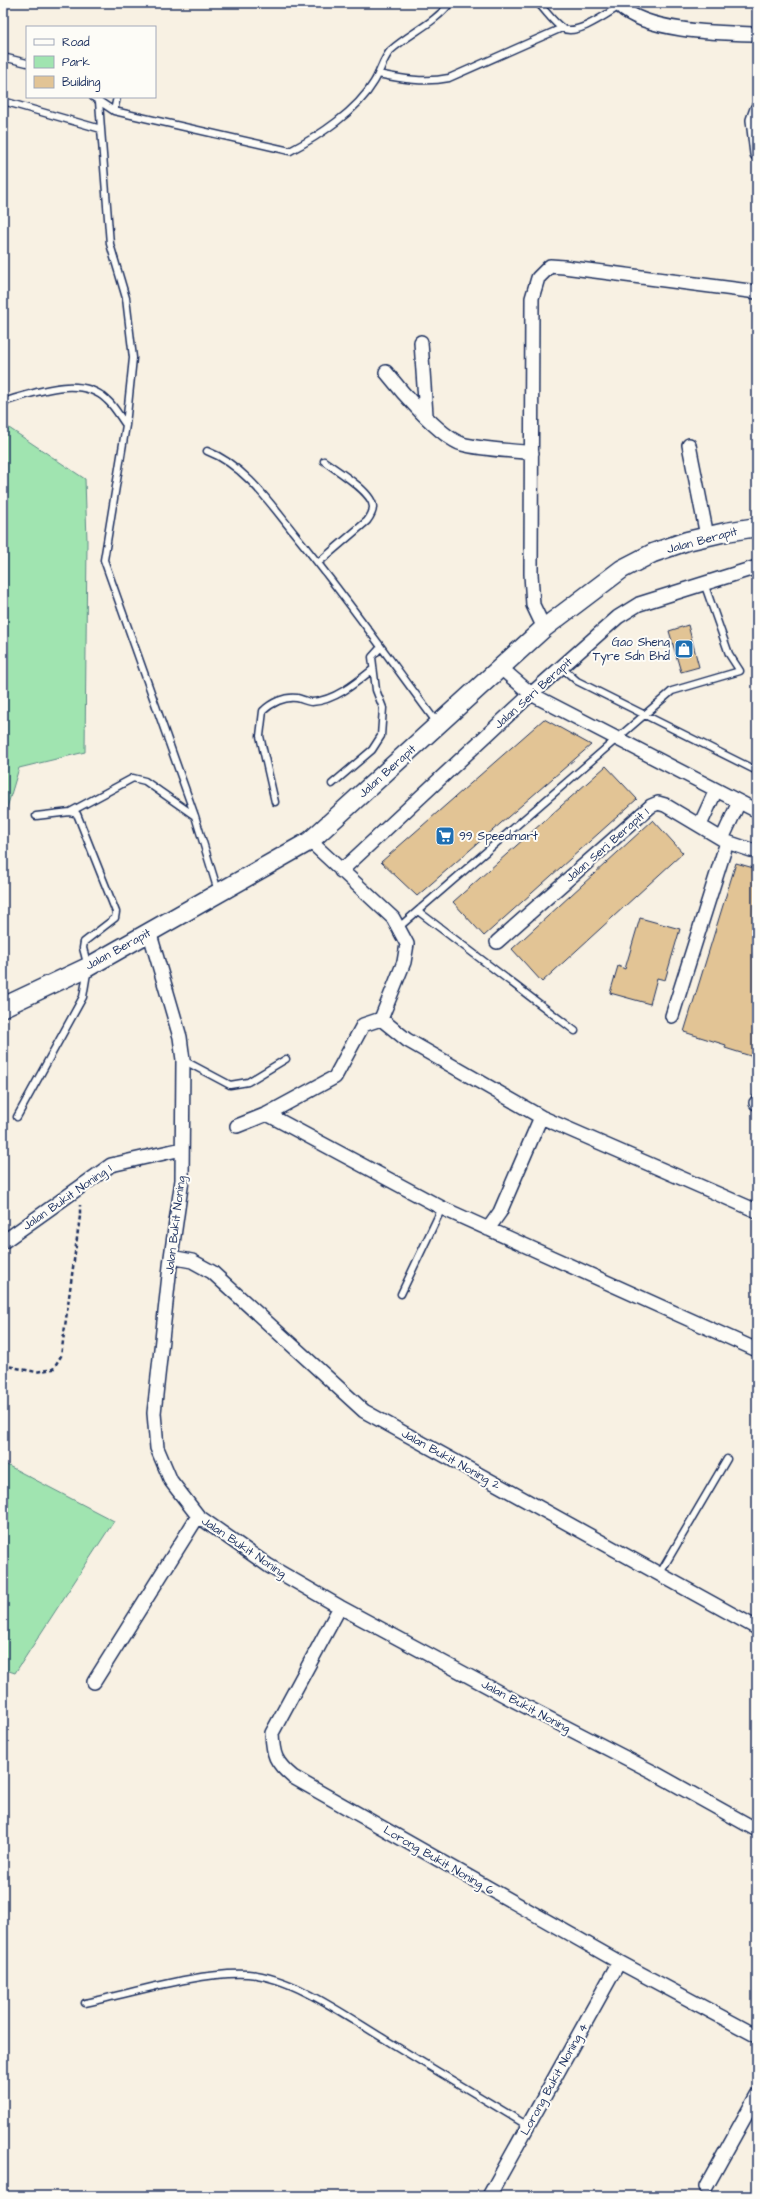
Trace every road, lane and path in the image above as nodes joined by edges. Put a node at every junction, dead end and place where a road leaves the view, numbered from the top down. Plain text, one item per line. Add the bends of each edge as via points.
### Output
1 (450, 3) edge
2 (538, 3) edge
3 (618, 4) edge
4 (562, 28) junction
5 (757, 34) edge
6 (3, 57) edge
7 (26, 63) edge
8 (378, 74) junction
9 (117, 98) edge
10 (96, 99) edge
11 (3, 101) edge
12 (757, 109) edge
13 (114, 111) junction
14 (101, 129) junction
15 (757, 154) edge
16 (757, 292) edge
17 (421, 342) dead end
18 (386, 372) dead end
19 (3, 402) edge
20 (426, 415) junction
21 (126, 425) junction
22 (689, 445) dead end
23 (207, 451) dead end
24 (532, 454) junction
25 (324, 461) dead end
26 (757, 527) edge
27 (708, 536) junction
28 (318, 562) junction
29 (757, 567) edge
30 (704, 583) junction
31 (544, 628) junction
32 (381, 647) junction
33 (561, 667) junction
34 (501, 668) junction
35 (372, 670) junction
36 (531, 694) junction
37 (645, 715) junction
38 (438, 724) junction
39 (617, 739) junction
40 (757, 771) edge
41 (332, 784) dead end
42 (716, 790) junction
43 (275, 802) dead end
44 (739, 802) junction
45 (757, 811) edge
46 (70, 812) junction
47 (36, 816) dead end
48 (195, 816) junction
49 (700, 825) junction
50 (724, 840) junction
51 (310, 841) junction
52 (757, 852) edge
53 (341, 871) junction
54 (218, 893) junction
55 (418, 911) junction
56 (398, 928) junction
57 (150, 931) junction
58 (497, 942) dead end
59 (88, 966) junction
60 (3, 1007) edge
61 (672, 1016) dead end
62 (381, 1019) junction
63 (575, 1031) dead end
64 (286, 1058) dead end
65 (183, 1060) junction
66 (267, 1114) junction
67 (17, 1117) dead end
68 (541, 1117) junction
69 (236, 1126) dead end
70 (182, 1149) junction
71 (79, 1186) junction
72 (442, 1208) junction
73 (757, 1211) edge
74 (488, 1229) junction
75 (3, 1242) edge
76 (171, 1257) junction
77 (401, 1294) dead end
78 (757, 1350) edge
79 (3, 1365) edge
80 (727, 1459) dead end
81 (198, 1516) junction
82 (659, 1575) junction
83 (340, 1607) junction
84 (757, 1628) edge
85 (94, 1682) dead end
86 (757, 1830) edge
87 (619, 1962) junction
88 (85, 2003) dead end
89 (757, 2036) edge
90 (757, 2095) edge
91 (528, 2126) junction
92 (706, 2187) dead end
93 (489, 2196) edge

1 - 8 lane via 442,14 410,34 389,52
2 - 4 lane
3 - 4 lane via 581,29
3 - 5 street via 628,14 659,24 702,32
4 - 8 lane via 449,78 432,82
6 - 7 lane
8 - 13 lane via 374,83 360,99 335,123 290,151
9 - 13 lane
10 - 13 lane
10 - 14 lane
11 - 14 lane
12 - 15 street via 753,120
14 - 21 lane via 110,244 126,298 132,358
16 - 24 street via 550,266 538,278 532,298
17 - 20 street
18 - 20 street
19 - 21 lane via 68,386 91,391 107,400
20 - 24 street via 446,436 462,444
21 - 48 lane via 104,560
22 - 27 street
23 - 28 lane via 224,457 261,492
24 - 31 street via 533,605
25 - 28 lane via 366,493 373,506 372,515 367,521
26 - 27 main road, Jalan Berapit
27 - 31 main road, Jalan Berapit via 653,553 622,569
28 - 32 lane
29 - 30 street, Jalan Seri Berapit
30 - 33 street, Jalan Seri Berapit via 638,604 618,617
30 - 37 lane via 730,654 740,671 672,691
31 - 34 main road, Jalan Berapit
32 - 35 lane via 372,657
32 - 38 lane
33 - 36 street, Jalan Seri Berapit
33 - 37 lane via 578,681
34 - 36 street
34 - 38 main road, Jalan Berapit
35 - 41 lane via 383,708 380,736 372,750
35 - 43 lane via 354,685 327,698 312,702 295,698 284,699 269,704 263,711 260,736
36 - 39 street
36 - 53 street, Jalan Seri Berapit
37 - 39 lane
37 - 40 lane
38 - 51 main road, Jalan Berapit
39 - 42 street
39 - 55 lane
42 - 44 street
42 - 49 street
44 - 45 street
44 - 50 street
46 - 47 lane
46 - 48 lane via 133,778 145,781
46 - 59 lane via 77,814 116,912 115,918 84,942
48 - 54 lane
49 - 50 street, Jalan Seri Berapit 1
49 - 58 street, Jalan Seri Berapit 1 via 665,805 658,803 651,806
50 - 52 street, Jalan Seri Berapit 1
50 - 61 street
51 - 53 street
51 - 54 main road, Jalan Berapit
53 - 56 street via 393,918
54 - 57 main road, Jalan Berapit
55 - 56 lane
55 - 63 lane
56 - 62 street via 406,944 404,962
57 - 59 main road, Jalan Berapit
57 - 65 street, Jalan Bukit Noning via 180,1038
59 - 60 main road, Jalan Berapit
59 - 67 lane via 83,997
62 - 66 street via 363,1025 335,1077
62 - 68 street via 406,1040
64 - 65 lane via 248,1082 230,1086
65 - 70 street, Jalan Bukit Noning
66 - 69 street
66 - 72 street
68 - 73 street
68 - 74 street via 500,1212
70 - 71 street, Jalan Bukit Noning 1 via 111,1165
70 - 76 street, Jalan Bukit Noning via 182,1180
71 - 75 street, Jalan Bukit Noning 1
71 - 79 path via 80,1216 61,1356 53,1368 36,1372
72 - 74 street
72 - 77 lane
74 - 78 street
76 - 81 street, Jalan Bukit Noning via 154,1413 157,1448 171,1481
76 - 82 street, Jalan Bukit Noning 2 via 192,1261 212,1272 364,1411
80 - 82 lane
81 - 83 street, Jalan Bukit Noning via 269,1566
81 - 85 street
82 - 84 street, Jalan Bukit Noning 2
83 - 86 street, Jalan Bukit Noning via 653,1772
83 - 87 street, Lorong Bukit Noning 6 via 272,1733 273,1750 279,1765 293,1777
87 - 89 street, Lorong Bukit Noning 6
87 - 91 street, Lorong Bukit Noning 4
88 - 91 lane via 218,1976 248,1974 270,1978 325,2003
90 - 92 street
91 - 93 street, Lorong Bukit Noning 4

